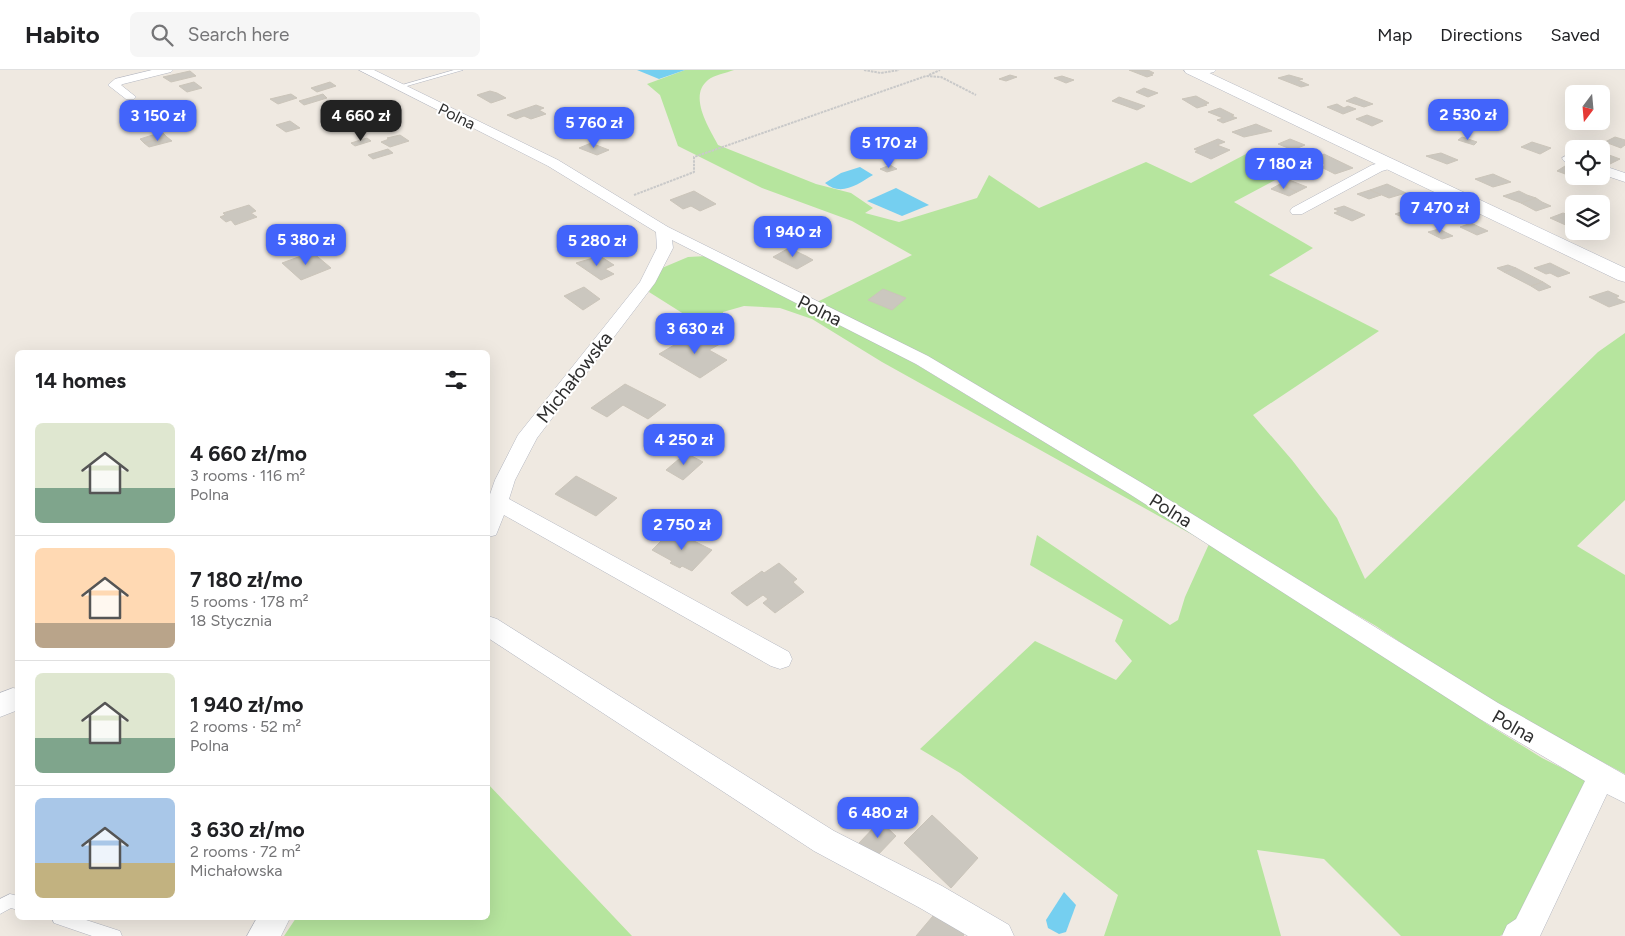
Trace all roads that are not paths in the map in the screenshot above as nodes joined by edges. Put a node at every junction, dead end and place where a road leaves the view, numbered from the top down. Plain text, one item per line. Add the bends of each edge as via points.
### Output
1 (167, 70) edge
2 (365, 70) edge
3 (460, 70) edge
4 (1199, 71) edge
5 (398, 86) junction
6 (130, 97) dead end
7 (1392, 164) junction
8 (1610, 173) edge
9 (1625, 178) edge
10 (1297, 211) dead end
11 (663, 230) junction
12 (706, 252) junction
13 (658, 262) junction
14 (1625, 276) edge
15 (496, 502) junction
16 (490, 522) edge
17 (490, 627) edge
18 (780, 659) dead end
19 (1613, 783) edge
20 (15, 903) edge
21 (0, 907) edge
22 (66, 920) edge
23 (274, 920) edge
24 (115, 936) edge
25 (263, 936) edge
26 (998, 936) edge
27 (1518, 936) edge

1 - 6 street via 114,85
2 - 5 street, Polna
3 - 5 lane
4 - 7 street
5 - 11 street, Polna via 553,163
7 - 10 street via 1377,168
7 - 14 street
8 - 9 street
11 - 12 street, Polna
11 - 13 street, Michałowska via 665,248
12 - 13 street via 681,254
12 - 19 street, Polna via 922,360 1135,488 1489,711
13 - 15 street, Michałowska via 647,283 528,435
15 - 16 street, Michałowska
15 - 18 street
17 - 26 street via 824,841
19 - 27 street via 1527,930
20 - 21 lane via 10,901
22 - 24 lane
23 - 25 street

